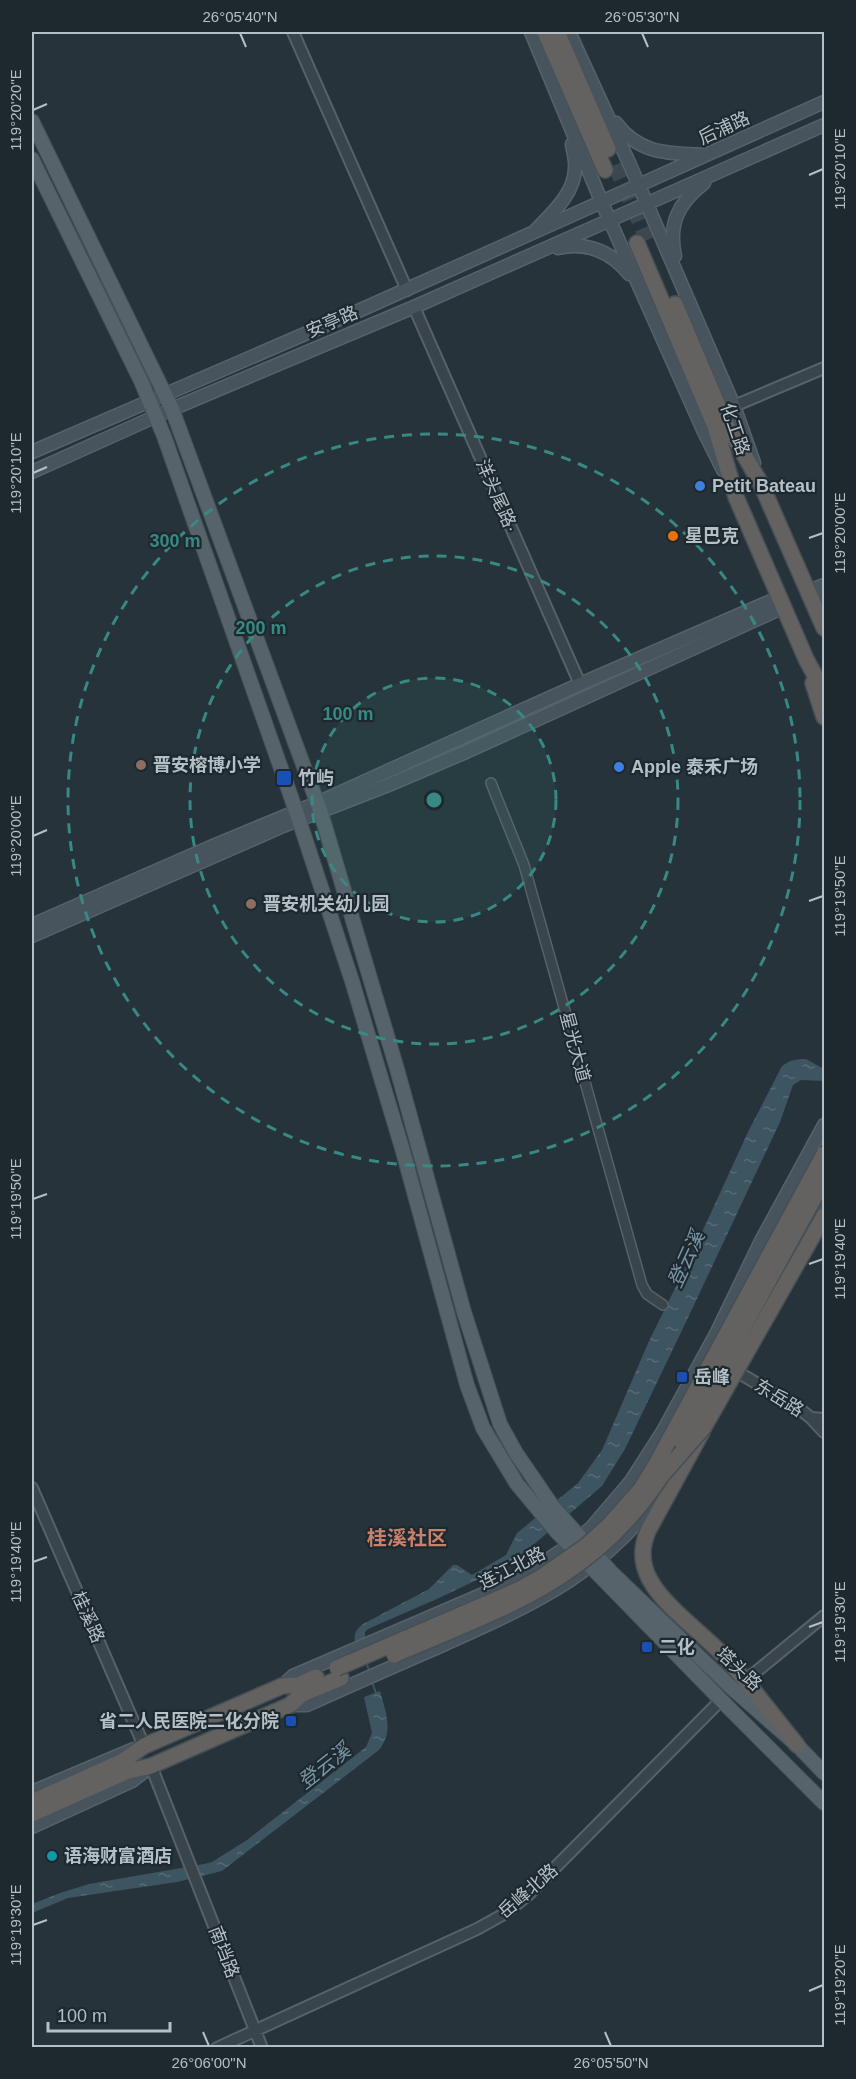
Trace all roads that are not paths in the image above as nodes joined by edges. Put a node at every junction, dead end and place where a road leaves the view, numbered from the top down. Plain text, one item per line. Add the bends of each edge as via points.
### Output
1 (293, 32) edge
2 (531, 32) edge
3 (545, 32) edge
4 (557, 32) edge
5 (569, 32) edge
6 (602, 102) junction
7 (825, 102) edge
8 (567, 119) junction
9 (32, 121) edge
10 (825, 125) edge
11 (710, 155) junction
12 (32, 159) edge
13 (717, 174) junction
14 (639, 186) junction
15 (602, 203) junction
16 (647, 204) junction
17 (610, 221) junction
18 (531, 234) junction
19 (539, 252) junction
20 (682, 286) junction
21 (640, 287) junction
22 (407, 290) junction
23 (414, 307) junction
24 (825, 368) edge
25 (165, 394) junction
26 (150, 401) junction
27 (734, 406) junction
28 (172, 410) junction
29 (156, 416) junction
30 (32, 452) edge
31 (32, 472) edge
32 (761, 484) junction
33 (736, 497) junction
34 (825, 585) edge
35 (815, 595) edge
36 (782, 602) junction
37 (825, 628) edge
38 (806, 659) junction
39 (580, 684) junction
40 (825, 692) edge
41 (823, 713) edge
42 (491, 783) dead end
43 (319, 808) junction
44 (297, 816) junction
45 (32, 925) edge
46 (32, 936) edge
47 (825, 1125) edge
48 (825, 1154) edge
49 (825, 1180) edge
50 (825, 1202) edge
51 (825, 1216) edge
52 (663, 1305) dead end
53 (734, 1370) junction
54 (811, 1418) junction
55 (825, 1419) edge
56 (704, 1427) junction
57 (825, 1432) edge
58 (663, 1474) junction
59 (32, 1488) edge
60 (575, 1542) junction
61 (595, 1563) junction
62 (825, 1616) edge
63 (339, 1673) junction
64 (745, 1681) junction
65 (282, 1686) junction
66 (721, 1700) junction
67 (290, 1705) junction
68 (797, 1745) junction
69 (144, 1746) junction
70 (151, 1766) junction
71 (825, 1773) edge
72 (100, 1778) junction
73 (32, 1792) edge
74 (32, 1802) edge
75 (825, 1803) edge
76 (32, 1814) edge
77 (32, 1827) edge
78 (255, 2030) junction
79 (217, 2048) edge
80 (262, 2048) edge

1 - 22 street
2 - 8 main road
3 - 4 highway via 610,167
5 - 6 main road
6 - 11 main road via 624,134 646,149
6 - 14 main road
7 - 11 main road, 后浦路
8 - 15 main road
8 - 18 main road via 576,166 574,180 562,201
9 - 25 main road
10 - 13 main road
11 - 14 main road, 后浦路
12 - 26 main road
13 - 16 main road
13 - 20 main road via 693,193 675,218 672,240
14 - 15 main road, 安亭路
14 - 16 main road
15 - 17 main road
15 - 18 main road, 安亭路
16 - 17 main road, 安亭路
16 - 20 main road
17 - 19 main road, 安亭路
17 - 21 main road
18 - 22 main road, 安亭路
19 - 21 main road via 566,246 593,248 609,254
19 - 23 main road, 安亭路
20 - 27 main road
21 - 33 main road
22 - 25 main road, 安亭路
23 - 28 main road, 安亭路
23 - 39 street, 洋头尾路·
24 - 27 street
25 - 26 main road, 安亭路
25 - 28 main road
26 - 29 main road
26 - 30 main road, 安亭路
27 - 32 main road
28 - 29 main road, 安亭路
28 - 43 main road
29 - 31 main road, 安亭路
29 - 44 main road
32 - 33 highway, 化工路 via 725,422 642,242 715,426
32 - 35 highway, 化工路
33 - 36 highway, 化工路
34 - 35 main road
35 - 37 highway, 化工路
36 - 38 highway, 化工路
36 - 39 main road
36 - 43 main road via 482,745
38 - 40 highway, 化工路
38 - 41 highway
39 - 43 main road
42 - 52 street, 星光大道 via 525,865 642,1285 646,1294
43 - 44 main road
43 - 60 main road via 496,1415
44 - 45 main road
44 - 46 main road
44 - 60 main road via 402,1148 474,1408 517,1484 545,1519
47 - 60 main road via 649,1455 627,1487
48 - 63 highway, 连江北路, bridge via 655,1466 609,1526 565,1562 520,1589
49 - 58 highway, 连江北路, bridge
50 - 53 main road
51 - 56 highway, bridge
53 - 54 street, 东岳路
53 - 61 main road via 658,1496 634,1527
54 - 55 street, 东岳路
54 - 57 street
56 - 58 highway, bridge
56 - 64 highway, bridge via 648,1531 643,1557 649,1579 658,1592
58 - 63 highway, 连江北路, bridge via 616,1533 549,1586
59 - 69 street, 桂溪路
60 - 61 main road
60 - 65 main road via 511,1583 293,1676
61 - 66 main road, 塔头路
61 - 67 main road via 552,1593 507,1616 307,1705
61 - 68 main road, 塔头路
62 - 64 street
63 - 65 highway, 连江北路
63 - 67 highway, 连江北路
64 - 68 highway
65 - 69 highway, 连江北路
66 - 75 main road, 塔头路
66 - 78 street, 岳峰北路 via 528,1895 504,1914
67 - 70 highway, 连江北路
68 - 71 main road, 塔头路
69 - 72 highway, 连江北路
69 - 73 main road
70 - 72 highway, 连江北路
70 - 77 main road via 132,1781
70 - 78 street, 南垱路
72 - 74 highway, 连江北路
72 - 76 highway, 连江北路
78 - 79 street, 岳峰北路
78 - 80 street, 南垱路

